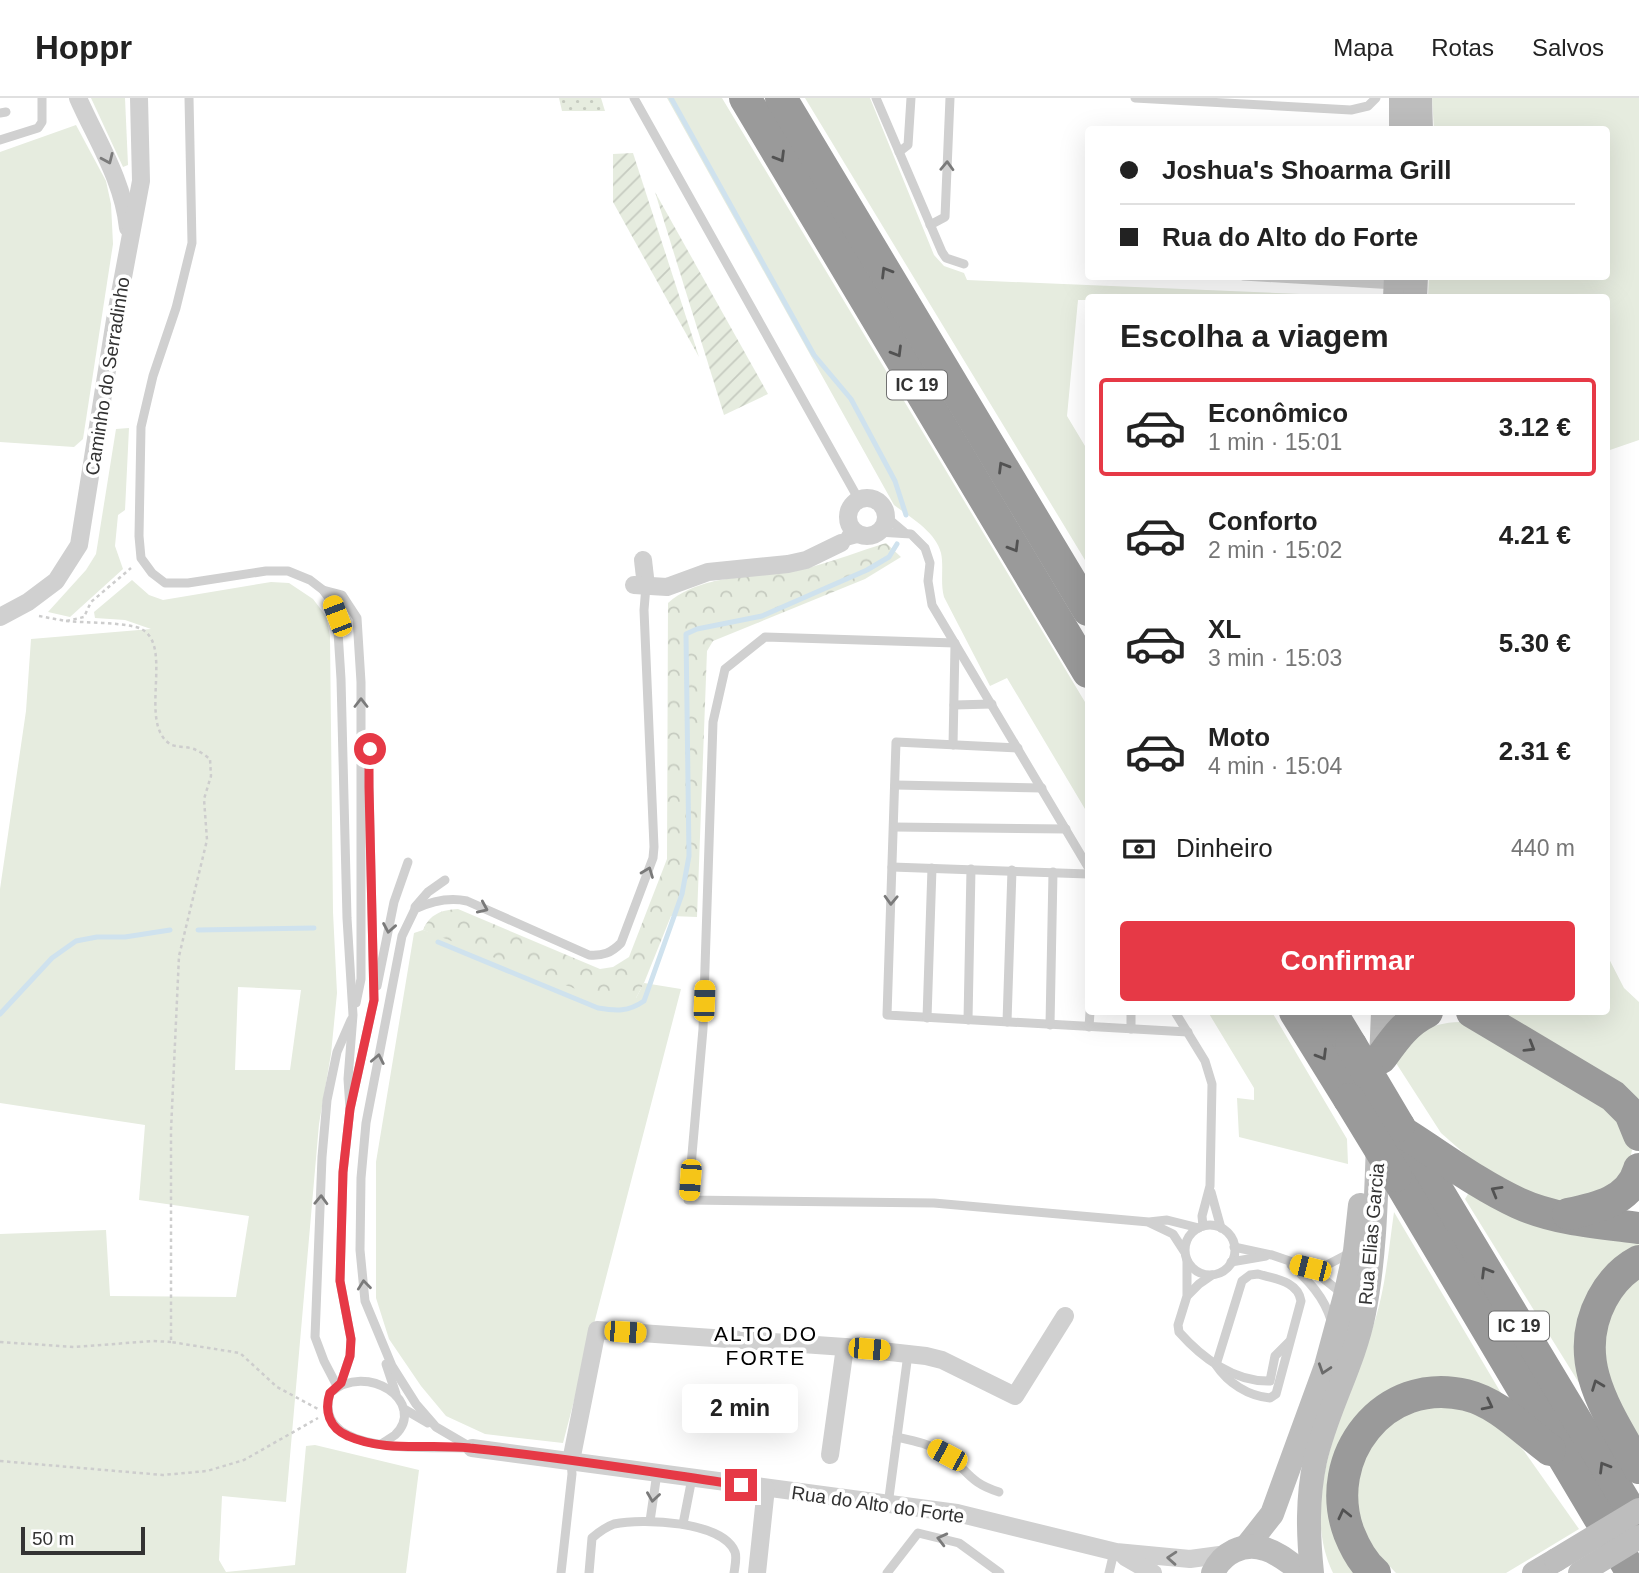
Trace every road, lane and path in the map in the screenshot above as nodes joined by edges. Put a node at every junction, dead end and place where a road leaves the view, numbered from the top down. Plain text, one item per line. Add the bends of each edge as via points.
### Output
1 (42, 98) edge
2 (78, 98) edge
3 (139, 98) edge
4 (189, 98) edge
5 (635, 98) edge
6 (745, 98) edge
7 (782, 98) edge
8 (876, 98) edge
9 (911, 98) edge
10 (950, 98) edge
11 (1135, 98) edge
12 (1143, 98) edge
13 (1339, 98) edge
14 (1376, 98) edge
15 (1401, 98) edge
16 (1420, 98) edge
17 (1182, 99) edge
18 (1220, 100) edge
19 (1260, 101) edge
20 (1298, 103) edge
21 (1338, 109) junction
22 (1401, 126) edge
23 (1421, 126) edge
24 (0, 140) edge
25 (899, 152) junction
26 (930, 225) junction
27 (130, 241) junction
28 (964, 264) dead end
29 (1301, 280) edge
30 (1403, 287) edge
31 (859, 500) junction
32 (871, 528) junction
33 (904, 533) junction
34 (841, 543) junction
35 (141, 558) junction
36 (643, 560) dead end
37 (640, 585) junction
38 (323, 590) junction
39 (28, 602) junction
40 (1085, 605) edge
41 (0, 617) edge
42 (66, 621) junction
43 (954, 643) junction
44 (1085, 667) edge
45 (992, 704) junction
46 (954, 705) junction
47 (953, 745) junction
48 (1018, 748) junction
49 (370, 749) dead end
50 (895, 785) junction
51 (1042, 788) junction
52 (894, 827) junction
53 (1066, 829) junction
54 (408, 862) dead end
55 (1085, 862) edge
56 (892, 867) junction
57 (932, 868) junction
58 (971, 869) junction
59 (1012, 870) junction
60 (1053, 872) junction
61 (1085, 874) edge
62 (445, 880) dead end
63 (415, 909) junction
64 (374, 1000) junction
65 (353, 1015) junction
66 (1090, 1015) edge
67 (1131, 1015) edge
68 (1177, 1015) edge
69 (1297, 1015) edge
70 (1333, 1015) edge
71 (1367, 1015) edge
72 (1383, 1015) edge
73 (1420, 1015) edge
74 (1477, 1015) edge
75 (927, 1018) junction
76 (968, 1020) junction
77 (1007, 1022) junction
78 (1051, 1024) junction
79 (1089, 1027) junction
80 (1131, 1029) junction
81 (1188, 1032) junction
82 (1381, 1058) junction
83 (350, 1109) junction
84 (1400, 1128) junction
85 (1639, 1135) edge
86 (1639, 1169) edge
87 (1210, 1186) junction
88 (1560, 1216) junction
89 (1149, 1223) junction
90 (1201, 1227) junction
91 (1221, 1228) junction
92 (1639, 1228) edge
93 (1234, 1247) junction
94 (1355, 1251) junction
95 (1272, 1255) junction
96 (1186, 1257) junction
97 (1639, 1261) edge
98 (1231, 1262) junction
99 (1290, 1263) junction
100 (1310, 1268) junction
101 (1213, 1275) junction
102 (1187, 1296) junction
103 (1345, 1296) junction
104 (1364, 1315) junction
105 (1065, 1316) dead end
106 (370, 1318) junction
107 (1335, 1334) junction
108 (1226, 1337) junction
109 (1292, 1340) junction
110 (0, 1342) edge
111 (171, 1342) junction
112 (1194, 1346) junction
113 (845, 1347) junction
114 (908, 1353) junction
115 (1216, 1365) junction
116 (339, 1385) junction
117 (397, 1396) junction
118 (404, 1409) junction
119 (327, 1413) junction
120 (436, 1427) junction
121 (897, 1437) junction
122 (381, 1444) junction
123 (472, 1448) junction
124 (830, 1455) dead end
125 (1563, 1460) junction
126 (0, 1461) edge
127 (571, 1461) junction
128 (1639, 1468) edge
129 (657, 1473) junction
130 (692, 1478) junction
131 (766, 1488) junction
132 (999, 1492) dead end
133 (888, 1505) junction
134 (1639, 1510) edge
135 (650, 1521) junction
136 (683, 1524) junction
137 (1639, 1525) edge
138 (1639, 1537) edge
139 (1115, 1552) junction
140 (1229, 1558) edge
141 (561, 1573) edge
142 (589, 1573) edge
143 (734, 1573) edge
144 (757, 1573) edge
145 (887, 1573) edge
146 (1000, 1573) edge
147 (1109, 1573) edge
148 (1153, 1573) edge
149 (1304, 1573) edge
150 (1312, 1573) edge
151 (1375, 1573) edge
152 (1534, 1573) edge
153 (1580, 1573) edge
154 (1632, 1573) edge

1 - 24 lane via 38,128
2 -> 27 street via 115,175
3 - 27 street, Caminho do Serradinho via 141,181
4 - 35 lane via 192,243 141,427
5 - 31 lane
6 -> 44 highway, IC 19
40 -> 7 highway, IC 19
8 - 25 lane
9 - 25 lane via 908,145
26 -> 10 lane via 945,217
11 - 12 lane
12 - 17 lane
13 - 21 lane
14 - 21 lane via 1359,110
15 - 22 street
16 - 23 street
17 - 18 lane
18 - 19 lane
19 - 20 lane
20 - 21 lane
25 - 26 lane
26 - 28 lane via 946,258
27 - 39 street, Caminho do Serradinho via 79,545 56,582
29 - 30 lane
31 - 32 street via 849,512
31 - 32 street via 868,498 883,508
32 - 33 lane
32 - 33 lane
32 - 34 lane
32 - 34 lane
33 - 43 lane via 925,548 932,605
34 - 37 street via 797,562 708,572 667,587
35 - 38 lane via 165,583 288,571
35 - 42 path via 91,602 84,617
36 - 37 street
63 -> 37 lane via 442,900 467,901 589,956 601,956 621,943 654,848
38 - 65 lane via 332,602 339,629
65 -> 38 lane via 361,979 361,682 356,618 342,595
39 - 41 street, Caminho do Serradinho
39 - 42 path via 40,618
42 - 111 path via 139,627 154,643 159,730 170,744 196,750 210,759 211,776 204,799 207,840 179,956 171,1130
43 - 45 lane
43 - 46 lane
43 - 89 lane via 765,637 725,669 713,722 702,1029 688,1200 934,1203
45 - 46 lane
45 - 48 lane
46 - 47 lane
47 - 48 lane
47 - 50 lane via 897,742
48 - 51 lane
49 - 64 lane
50 - 51 lane
50 - 52 lane
51 - 53 lane
52 - 53 lane
52 - 56 lane
53 - 55 lane
54 -> 64 lane via 394,902
56 - 57 lane
56 -> 75 lane via 887,1015
57 - 58 lane
57 - 75 lane
58 - 59 lane
58 - 76 lane
59 - 60 lane
59 - 77 lane
60 - 61 lane
60 - 78 lane
62 - 63 lane
106 -> 63 lane via 360,1250 366,1124 402,936
64 - 83 lane
65 - 83 lane
116 -> 65 lane via 316,1337 322,1157 331,1077
66 - 79 lane
67 - 80 lane
68 - 81 lane
69 -> 125 highway, IC 19, bridge
70 - 84 highway, IC 19, bridge
71 - 94 street, Rua Elias Garcia
72 - 82 street, Rua Elias Garcia
73 - 82 highway via 1400,1031
74 -> 85 highway via 1613,1096 1630,1113
75 - 76 lane
76 - 77 lane
77 - 78 lane
78 - 79 lane
79 - 80 lane
80 - 81 lane
81 - 87 lane via 1212,1084
82 - 104 street, Rua Elias Garcia via 1376,1205
83 - 116 lane via 340,1281 351,1339
88 -> 84 highway via 1497,1192
137 -> 84 highway, IC 19
86 - 88 highway via 1633,1184 1618,1198
87 - 90 lane
87 - 91 lane
88 - 92 highway
89 - 90 lane via 1167,1220
89 - 96 lane via 1172,1234
90 - 91 lane
90 - 96 lane via 1188,1239
91 - 93 lane
93 - 95 lane
93 - 98 lane
94 - 100 lane
94 - 103 street, Rua Elias Garcia
95 - 98 lane
95 - 99 lane
96 - 101 lane via 1195,1270
96 - 102 lane
128 -> 97 highway via 1595,1383 1588,1344 1606,1293
98 - 101 lane
99 - 100 lane
99 - 107 lane via 1320,1296
100 - 103 lane
101 - 102 lane
102 - 112 lane via 1178,1329
103 - 104 street
103 - 107 street, Rua Elias Garcia
104 - 150 street, Rua Elias Garcia via 1316,1458 1308,1502
105 - 114 street via 1016,1396 942,1360
106 - 117 lane
106 - 120 lane via 402,1385
107 -> 140 street, Rua Elias Garcia via 1272,1514 1262,1530
108 - 109 lane via 1242,1281 1255,1274 1290,1284 1300,1293 1301,1309
108 - 112 lane via 1216,1350
108 - 115 lane
109 - 115 lane via 1275,1356 1270,1381 1232,1374
109 - 115 lane via 1276,1394 1270,1398 1237,1387
110 - 111 path via 75,1347
111 - 119 path via 240,1353 277,1387
112 - 115 lane
113 - 114 street
113 - 124 street
113 - 127 street via 597,1330
114 - 121 lane
116 - 117 lane via 363,1380 379,1383
116 - 119 lane via 330,1393
117 - 118 lane
118 - 120 lane
118 - 122 lane via 396,1434
119 - 122 lane via 347,1436
119 - 126 path via 244,1460 207,1471 163,1475
120 - 123 lane
121 - 132 lane via 925,1443 947,1455 970,1479
121 - 133 lane
122 - 123 lane
123 - 127 street, Rua do Alto do Forte
151 -> 125 highway via 1351,1539 1343,1518 1341,1487 1348,1456 1388,1407 1421,1394 1470,1396 1500,1410
125 - 154 highway, IC 19
127 - 129 street, Rua do Alto do Forte
127 - 141 lane
129 - 130 street, Rua do Alto do Forte
129 -> 135 lane
130 - 131 street, Rua do Alto do Forte
130 - 136 lane
131 - 133 street, Rua do Alto do Forte
131 - 144 street
133 - 139 street, Rua do Alto do Forte via 957,1513
134 - 152 street, bridge
135 - 136 lane
135 - 142 lane via 602,1529 592,1538
136 - 143 lane via 716,1533 731,1545 736,1554
138 - 153 street, bridge
140 -> 139 street, Rua do Alto do Forte
139 - 147 lane
139 - 148 street, Rua do Alto do Forte
140 - 149 street via 1265,1549
146 -> 145 lane via 959,1543 918,1533

